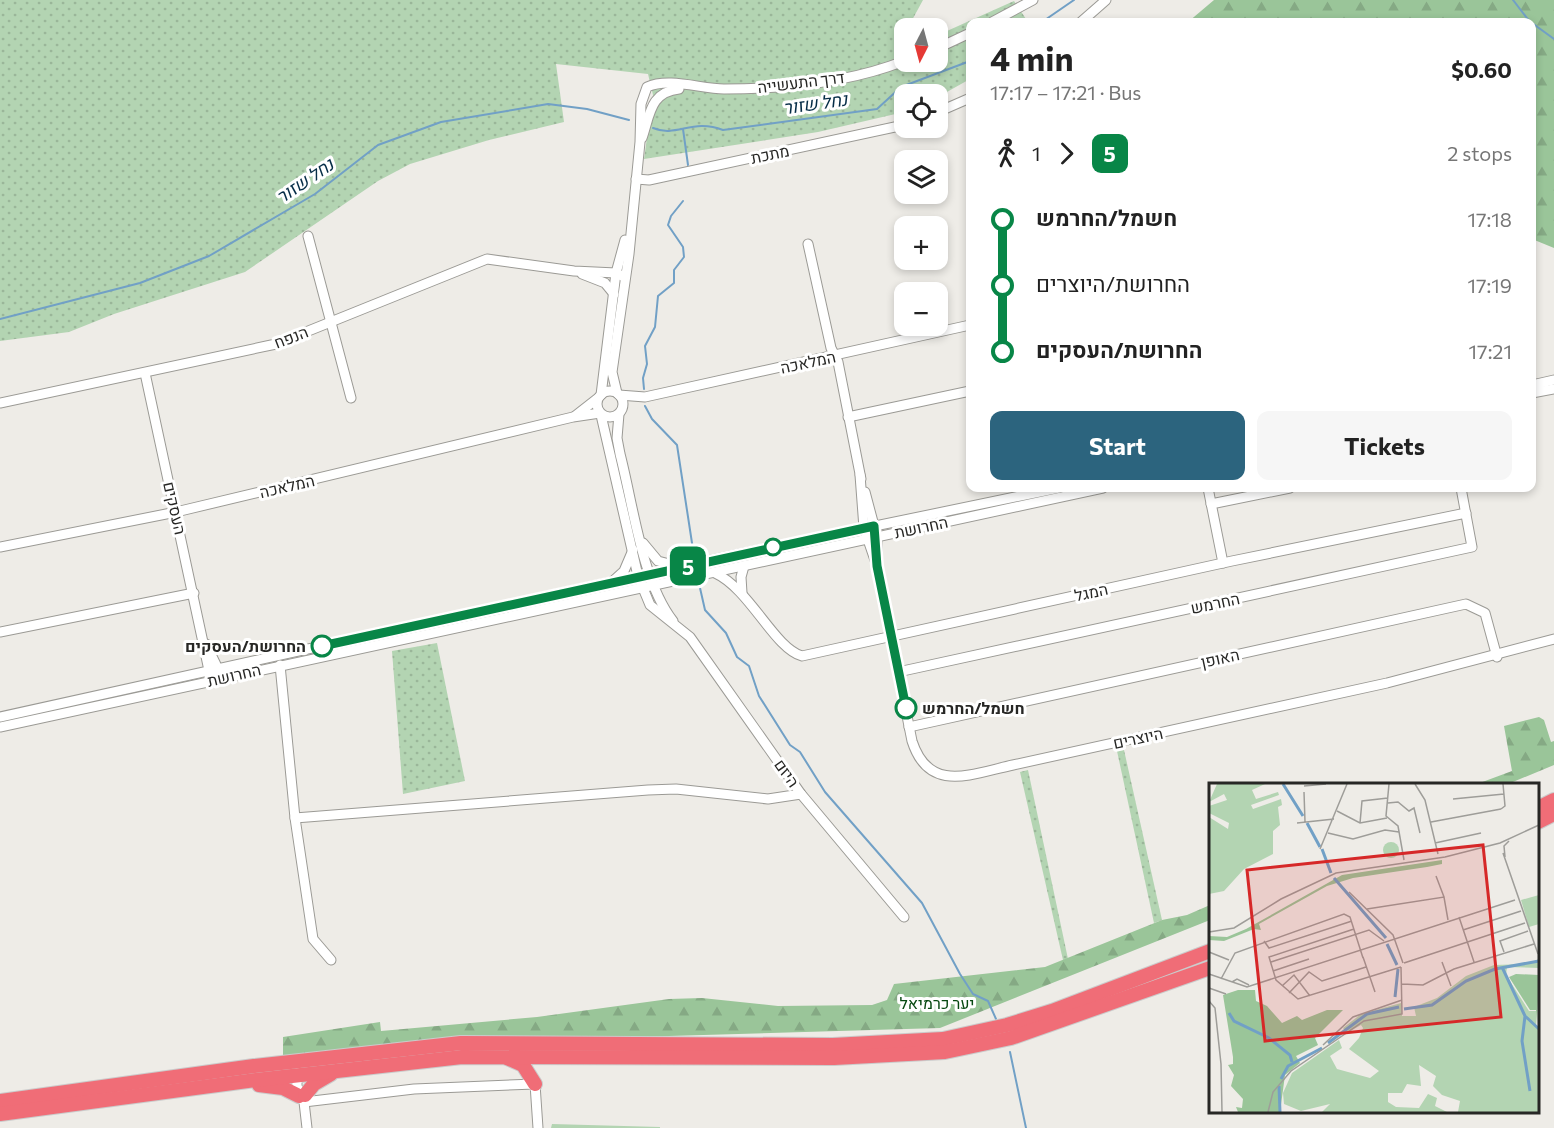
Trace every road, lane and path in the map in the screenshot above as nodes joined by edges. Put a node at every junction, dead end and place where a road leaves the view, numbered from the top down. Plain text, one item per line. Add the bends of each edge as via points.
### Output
1 (1033, 0) edge
2 (1106, 0) edge
3 (999, 18) edge
4 (1086, 18) edge
5 (966, 35) edge
6 (948, 43) edge
7 (894, 64) edge
8 (696, 88) junction
9 (966, 100) edge
10 (948, 108) edge
11 (894, 127) edge
12 (640, 142) junction
13 (636, 179) junction
14 (308, 236) dead end
15 (808, 244) dead end
16 (574, 271) junction
17 (620, 275) junction
18 (614, 294) junction
19 (330, 321) junction
20 (966, 326) edge
21 (835, 356) junction
22 (145, 373) junction
23 (1554, 380) edge
24 (1536, 384) edge
25 (1554, 389) edge
26 (966, 392) edge
27 (1536, 392) edge
28 (618, 394) junction
29 (599, 397) junction
30 (645, 397) junction
31 (351, 398) dead end
32 (0, 404) edge
33 (621, 412) junction
34 (601, 414) junction
35 (573, 417) junction
36 (848, 417) junction
37 (860, 475) junction
38 (1040, 492) edge
39 (1085, 492) edge
40 (1209, 492) edge
41 (1270, 492) edge
42 (1462, 492) edge
43 (1211, 504) junction
44 (629, 506) junction
45 (176, 512) junction
46 (1466, 513) junction
47 (874, 526) junction
48 (864, 528) junction
49 (640, 536) junction
50 (872, 538) junction
51 (0, 547) edge
52 (633, 548) junction
53 (1223, 563) junction
54 (744, 566) junction
55 (682, 567) junction
56 (715, 573) junction
57 (643, 575) junction
58 (612, 582) junction
59 (655, 586) junction
60 (642, 589) junction
61 (194, 593) junction
62 (742, 593) junction
63 (676, 625) junction
64 (0, 632) edge
65 (891, 636) junction
66 (1554, 639) edge
67 (205, 642) junction
68 (1497, 657) junction
69 (280, 665) junction
70 (218, 669) junction
71 (898, 672) junction
72 (210, 676) junction
73 (0, 717) edge
74 (0, 727) edge
75 (909, 727) junction
76 (801, 794) junction
77 (1554, 800) edge
78 (1539, 808) edge
79 (1554, 814) edge
80 (295, 818) junction
81 (1539, 822) edge
82 (904, 917) dead end
83 (1209, 951) edge
84 (331, 960) dead end
85 (1209, 968) edge
86 (558, 1055) junction
87 (499, 1056) junction
88 (300, 1070) junction
89 (341, 1070) junction
90 (232, 1083) junction
91 (535, 1084) junction
92 (303, 1098) junction
93 (0, 1101) edge
94 (0, 1114) edge
95 (307, 1128) edge
96 (538, 1128) edge

1 - 3 street
2 - 4 street
5 - 6 street
7 - 8 street, דרך התעשייה via 828,81 762,89
8 - 12 street, דרך התעשייה via 668,90 659,96 651,107
8 - 12 street, דרך התעשייה via 661,83 647,87 640,110
9 - 10 street
11 - 13 street, מתכת via 649,180
12 - 13 street, דרך התעשייה
13 - 17 street
14 - 19 street
15 - 21 street
16 - 17 street, הנפח
16 - 18 street, הנפח via 605,283
16 - 19 street, הנפח via 487,259
17 - 18 street
17 - 28 street via 612,372
18 - 29 street
19 - 22 street, הנפח via 276,344
19 - 31 street
20 - 21 street, המלאכה
21 - 30 street, המלאכה
21 - 36 street
22 - 32 street, הנפח
22 - 45 street, העסקים
23 - 24 street
25 - 27 street
26 - 36 street
28 - 29 street, המלאכה via 609,391
28 - 30 street, המלאכה
28 - 33 street via 623,400
29 - 34 street via 597,407
29 - 35 street, המלאכה
30 - 33 street, המלאכה
33 - 34 street, המלאכה via 610,418
33 - 44 street, היזם via 620,454
34 - 35 street, המלאכה
34 - 44 street, היזם
35 - 45 street, המלאכה
36 - 37 street
37 - 47 street, היוצרים
37 - 48 street, היוצרים
38 - 47 street, החרושת
39 - 50 street, החרושת
40 - 43 street
41 - 43 street
42 - 46 street, החרמש
43 - 53 street
44 - 49 street, היזם
44 - 52 street, היזם
45 - 51 street, המלאכה
45 - 61 street, העסקים
46 - 53 street, המגל
46 - 71 street, החרמש via 1473,547
47 - 48 street, החרושת
47 - 50 street, היוצרים
48 - 50 street, היוצרים
48 - 55 street, החרושת
49 - 55 street via 657,561
49 - 57 street, היזם
50 - 54 street, החרושת
50 - 65 street, היוצרים
52 - 57 street, היזם
52 - 58 street via 627,567
53 - 65 street, המגל
54 - 56 street, החרושת
54 - 62 street
55 - 57 street, החרושת
56 - 59 street, החרושת
56 - 62 street, המגל
57 - 58 street, החרושת
57 - 59 street, היזם
57 - 60 street, היזם
58 - 70 street, החרושת
59 - 60 street, החרושת
59 - 63 street, היזם via 664,610
60 - 63 street, היזם via 653,609
60 - 69 street, החרושת
61 - 64 street
61 - 67 street, העסקים
62 - 65 street, המגל via 797,655
63 - 76 street, היזם via 690,637
65 - 71 street, היוצרים
66 - 68 street, היוצרים
67 - 70 street
67 - 72 street
68 - 75 street, היוצרים via 955,777 935,773 920,762
68 - 75 street, האופן via 1485,613 1466,604
69 - 72 street, החרושת
69 - 80 street
70 - 72 street
71 - 75 street, היוצרים
72 - 73 street, החרושת
72 - 74 street, החרושת
76 - 80 street via 768,799 666,789
76 - 82 street, היזם
77 - 78 highway
79 - 81 highway
80 - 84 street via 313,939
83 - 88 highway via 1052,1011 943,1039 824,1045 488,1042
85 - 86 highway via 1011,1038 945,1052 824,1058
86 - 87 highway
86 - 91 highway via 538,1065
87 - 89 highway
87 - 91 highway via 523,1065
88 - 89 highway
88 - 90 highway
88 - 92 street
88 - 93 highway
89 - 92 highway via 320,1079
90 - 92 highway via 273,1086
90 - 94 highway
91 - 92 street
91 - 96 street
92 - 95 street

